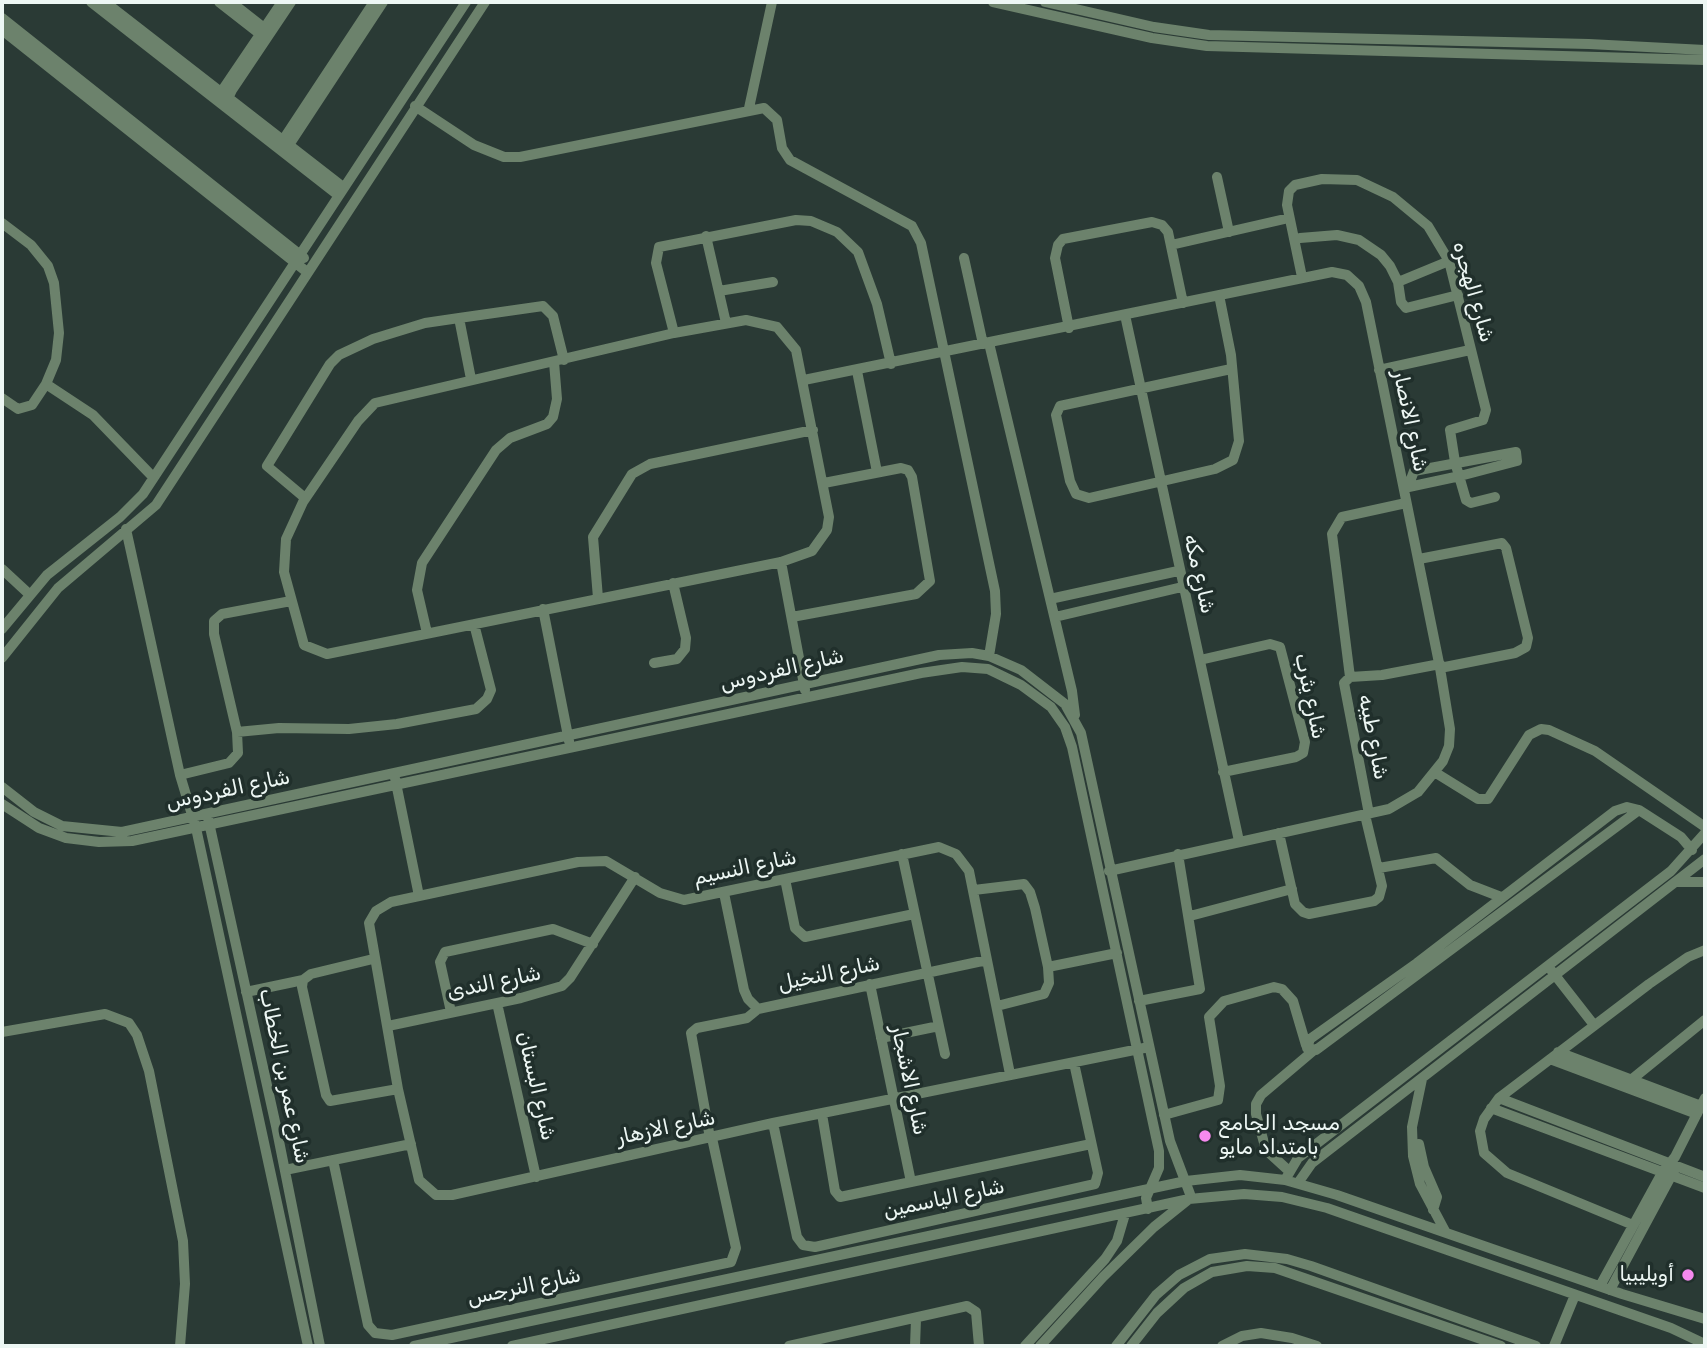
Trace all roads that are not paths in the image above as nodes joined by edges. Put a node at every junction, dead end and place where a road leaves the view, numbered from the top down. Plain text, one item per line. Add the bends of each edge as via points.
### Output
1 (91, 2) edge
2 (105, 2) edge
3 (219, 2) edge
4 (231, 2) edge
5 (282, 2) edge
6 (291, 2) edge
7 (374, 2) edge
8 (383, 2) edge
9 (466, 2) edge
10 (485, 2) edge
11 (772, 2) edge
12 (993, 2) edge
13 (1045, 2) edge
14 (2, 18) edge
15 (2, 30) edge
16 (262, 31) junction
17 (1705, 50) edge
18 (1648, 52) junction
19 (1705, 60) edge
20 (222, 100) junction
21 (415, 106) junction
22 (749, 108) junction
23 (283, 147) junction
24 (1217, 177) dead end
25 (340, 191) junction
26 (1289, 218) junction
27 (4, 228) edge
28 (1229, 232) junction
29 (706, 236) junction
30 (1300, 238) dead end
31 (1171, 245) junction
32 (297, 258) junction
33 (964, 258) dead end
34 (1449, 261) junction
35 (309, 268) junction
36 (1302, 277) junction
37 (773, 282) dead end
38 (1398, 282) junction
39 (719, 291) junction
40 (1219, 295) junction
41 (1458, 295) junction
42 (1183, 303) junction
43 (1125, 315) junction
44 (459, 318) junction
45 (726, 323) junction
46 (1069, 328) junction
47 (674, 333) junction
48 (986, 344) junction
49 (1470, 350) junction
50 (945, 353) junction
51 (559, 361) junction
52 (891, 364) junction
53 (1231, 369) junction
54 (1379, 370) junction
55 (857, 371) junction
56 (471, 380) junction
57 (804, 380) junction
58 (46, 384) junction
59 (1141, 388) junction
60 (2, 398) edge
61 (813, 430) junction
62 (1455, 462) junction
63 (877, 472) junction
64 (1460, 476) junction
65 (153, 477) junction
66 (1159, 482) junction
67 (824, 483) junction
68 (1406, 487) junction
69 (1495, 497) dead end
70 (305, 498) junction
71 (1406, 503) junction
72 (125, 530) junction
73 (1419, 559) junction
74 (781, 562) junction
75 (2, 569) edge
76 (1178, 571) junction
77 (673, 583) junction
78 (1182, 587) junction
79 (29, 594) junction
80 (598, 598) junction
81 (1050, 599) junction
82 (291, 601) junction
83 (543, 610) junction
84 (792, 617) junction
85 (1055, 617) junction
86 (474, 624) junction
87 (2, 629) edge
88 (427, 633) junction
89 (989, 656) junction
90 (2, 658) edge
91 (1200, 660) junction
92 (654, 663) dead end
93 (1440, 666) junction
94 (1350, 677) junction
95 (805, 691) junction
96 (1075, 718) junction
97 (237, 732) junction
98 (569, 741) junction
99 (1223, 772) junction
100 (1436, 773) junction
101 (180, 775) junction
102 (396, 779) junction
103 (2, 787) edge
104 (2, 804) edge
105 (1639, 810) junction
106 (1367, 815) junction
107 (208, 819) junction
108 (194, 823) junction
109 (1705, 827) edge
110 (1279, 833) junction
111 (1705, 833) edge
112 (1239, 841) junction
113 (1692, 850) junction
114 (902, 854) junction
115 (1178, 854) junction
116 (1705, 859) edge
117 (1379, 868) junction
118 (1113, 869) junction
119 (1099, 873) junction
120 (635, 877) junction
121 (785, 879) junction
122 (1676, 882) junction
123 (1705, 882) edge
124 (1292, 889) junction
125 (974, 890) junction
126 (724, 893) junction
127 (419, 896) junction
128 (1502, 897) junction
129 (914, 914) junction
130 (1190, 916) junction
131 (1583, 939) junction
132 (593, 944) junction
133 (1590, 949) junction
134 (1705, 950) edge
135 (1117, 953) junction
136 (373, 959) junction
137 (987, 960) junction
138 (1547, 965) junction
139 (1048, 967) junction
140 (927, 972) junction
141 (1555, 975) junction
142 (303, 980) junction
143 (870, 984) junction
144 (246, 992) junction
145 (1139, 1001) junction
146 (497, 1003) junction
147 (997, 1006) junction
148 (758, 1009) junction
149 (451, 1012) junction
150 (1705, 1020) edge
151 (388, 1026) junction
152 (939, 1026) junction
153 (1594, 1026) junction
154 (2, 1032) edge
155 (881, 1038) junction
156 (1143, 1048) junction
157 (1310, 1048) junction
158 (945, 1054) dead end
159 (1554, 1055) junction
160 (1074, 1063) junction
161 (1010, 1074) junction
162 (1422, 1079) junction
163 (1631, 1080) junction
164 (267, 1086) junction
165 (254, 1089) junction
166 (398, 1089) junction
167 (1499, 1098) junction
168 (892, 1099) junction
169 (1701, 1106) edge
170 (1491, 1108) junction
171 (822, 1114) junction
172 (1164, 1115) junction
173 (773, 1123) junction
174 (711, 1138) junction
175 (411, 1144) junction
176 (1091, 1144) junction
177 (333, 1160) junction
178 (1671, 1167) junction
179 (285, 1170) junction
180 (1287, 1176) junction
181 (536, 1177) junction
182 (1705, 1177) edge
183 (1186, 1181) junction
184 (911, 1182) junction
185 (1298, 1183) junction
186 (1705, 1188) edge
187 (1149, 1189) junction
188 (1189, 1199) junction
189 (1005, 1205) junction
190 (1148, 1209) junction
191 (1125, 1214) junction
192 (1019, 1217) junction
193 (1633, 1225) junction
194 (1445, 1231) junction
195 (836, 1242) junction
196 (1502, 1252) junction
197 (839, 1256) junction
198 (1497, 1267) junction
199 (673, 1276) junction
200 (1605, 1288) junction
201 (676, 1291) junction
202 (1575, 1295) junction
203 (916, 1319) junction
204 (1705, 1319) edge
205 (394, 1341) edge
206 (1705, 1344) edge
207 (981, 1345) edge
208 (180, 1346) edge
209 (308, 1346) edge
210 (320, 1346) edge
211 (414, 1346) edge
212 (512, 1346) edge
213 (789, 1346) edge
214 (915, 1346) edge
215 (1025, 1346) edge
216 (1040, 1346) edge
217 (1115, 1346) edge
218 (1131, 1346) edge
219 (1222, 1346) edge
220 (1317, 1346) edge
221 (1502, 1346) edge
222 (1536, 1346) edge
223 (1554, 1346) edge

1 - 20 street
2 - 20 street
3 - 16 street
4 - 16 street
5 - 16 street
6 - 20 street
7 - 23 street
8 - 23 street
9 - 25 street
10 - 21 street
11 - 22 street
12 - 18 street via 1208,46
13 - 18 street via 1209,35
14 - 32 street
15 - 32 street
16 - 20 street
17 - 18 street
18 - 19 street
20 - 23 street
21 - 22 street via 474,145 504,157
21 - 35 street
22 - 50 street via 764,108 775,116 782,148 790,160 912,226 921,243
23 - 25 street
24 - 28 street
25 - 32 street
26 - 28 street
26 - 34 street, شارع الهجره via 1287,198 1296,185 1322,179 1357,180 1393,197 1429,226
26 - 36 street, شارع الهجره
27 - 58 street via 39,253 54,283 59,333 56,360
28 - 31 street
29 - 39 street
29 - 47 street via 668,243 656,250
29 - 52 street via 796,220 837,232 865,265
30 - 38 street via 1337,235 1359,240 1381,256
31 - 42 street
31 - 46 street via 1168,232 1152,222 1063,239 1055,258
32 - 35 street
32 - 65 street
33 - 48 street
34 - 38 street
34 - 41 street, شارع الهجره
35 - 72 street via 156,505
36 - 40 street, شارع الانصار
36 - 54 street, شارع الانصار via 1339,272 1359,286
37 - 39 street
38 - 41 street via 1406,308
39 - 45 street
40 - 42 street, شارع الانصار
40 - 53 street
41 - 49 street, شارع الهجره
42 - 43 street, شارع الانصار
43 - 46 street, شارع الانصار
43 - 59 street, شارع مكه
44 - 51 street via 543,306 553,316
44 - 56 street
44 - 70 street via 373,339 330,364 267,466
45 - 47 street
45 - 57 street via 747,320 777,327 796,350
46 - 48 street, شارع الانصار
47 - 51 street
48 - 50 street, شارع الانصار
48 - 81 street
49 - 54 street
49 - 62 street, شارع الهجره via 1486,415 1479,422 1450,430
50 - 52 street, شارع الانصار
50 - 89 street via 995,591
51 - 56 street
51 - 88 street via 554,417 496,450 422,563 417,590
52 - 55 street, شارع الانصار
53 - 59 street
53 - 66 street via 1239,441 1233,460
54 - 68 street, شارع الانصار
55 - 57 street, شارع الانصار
55 - 63 street
56 - 70 street via 375,403
57 - 61 street
58 - 60 street via 25,410
58 - 65 street via 93,415
59 - 66 street, شارع مكه
59 - 66 street via 1065,403 1056,415 1076,494 1089,498
61 - 67 street
61 - 80 street via 650,464 632,474 593,537
62 - 64 street
62 - 64 street via 1516,452 1517,461
62 - 68 street via 1414,471
63 - 67 street
63 - 84 street via 901,468 912,477 930,581 916,594
64 - 68 street
64 - 69 street via 1466,500
65 - 79 street via 120,517
66 - 76 street, شارع مكه
67 - 74 street via 829,517 822,542 812,551
68 - 71 street, شارع الانصار
70 - 82 street via 291,524 283,557
71 - 73 street, شارع الانصار
71 - 94 street via 1342,517 1332,534
72 - 90 street via 58,588
72 - 101 street, شارع عمر بن الخطاب
73 - 93 street, شارع الانصار
73 - 93 street, شارع طيبه via 1496,542 1506,548 1528,639 1521,651
74 - 77 street
74 - 84 street
75 - 79 street
76 - 78 street, شارع مكه
76 - 81 street
77 - 80 street
77 - 92 street via 687,638 685,649 677,659
78 - 85 street
78 - 91 street, شارع مكه
79 - 87 street
80 - 83 street
81 - 85 street
82 - 88 street via 304,645 320,653
82 - 97 street via 222,614 214,621
83 - 86 street
83 - 98 street
84 - 95 street
85 - 96 street
86 - 88 street
86 - 97 street via 491,690 476,709 349,729
89 - 95 street, شارع الفردوس via 939,655
89 - 96 street, شارع الفردوس via 1037,680 1066,704
91 - 99 street, شارع مكه
91 - 99 street, شارع يثرب via 1270,644 1280,647 1305,742 1303,753 1296,757
93 - 94 street, شارع طيبه
93 - 100 street, شارع الانصار via 1450,729 1449,747
94 - 106 street, شارع طيبه via 1344,687
95 - 98 street, شارع الفردوس
95 - 119 street, شارع الفردوس via 962,667 988,669 1021,685 1051,707 1065,727
96 - 118 street, شارع الفردوس
97 - 101 street via 235,758
98 - 102 street, شارع الفردوس
99 - 112 street, شارع مكه
100 - 106 street, شارع الانصار via 1405,802
100 - 109 street via 1478,799 1488,799 1529,735 1549,730 1595,751
101 - 108 street, شارع عمر بن الخطاب
102 - 107 street, شارع الفردوس
102 - 127 street
103 - 108 street, شارع الفردوس via 47,819 77,829 122,832
104 - 108 street, شارع الفردوس via 47,832 82,841 132,841
105 - 113 street via 1681,837
105 - 128 street via 1615,811
105 - 157 street
106 - 110 street, شارع الانصار
106 - 117 street, شارع طيبه
107 - 108 street, شارع الفردوس
107 - 144 street, شارع عمر بن الخطاب
108 - 165 street, شارع عمر بن الخطاب
110 - 112 street, شارع الانصار
110 - 124 street
111 - 113 street
112 - 115 street, شارع الانصار
113 - 131 street
114 - 121 street, شارع النسيم
114 - 125 street, شارع النسيم via 949,849 963,860
114 - 129 street
115 - 118 street, شارع الانصار
115 - 130 street
116 - 122 street
117 - 124 street via 1381,892 1374,901 1309,914 1295,904
117 - 128 street via 1436,858 1470,885
118 - 119 street, شارع الانصار
118 - 145 street, شارع الفردوس
119 - 135 street, شارع الفردوس
120 - 126 street, شارع النسيم via 684,900
120 - 127 street, شارع النسيم via 606,862 578,862
120 - 132 street, شارع الندى
121 - 126 street, شارع النسيم
121 - 129 street via 795,928 805,937
122 - 123 street
122 - 133 street
124 - 130 street
125 - 137 street, شارع النسيم
125 - 139 street via 1024,884 1035,908
126 - 148 street, شارع النخيل via 744,990
127 - 136 street, شارع النسيم via 391,902 372,917 368,934
128 - 157 street
129 - 140 street
130 - 145 street via 1200,989
131 - 133 street
131 - 138 street
132 - 146 street, شارع الندى via 562,986
132 - 149 street via 553,929 444,952 440,962
133 - 141 street
134 - 153 street via 1688,957
135 - 139 street
135 - 156 street, شارع الفردوس
136 - 142 street
136 - 151 street, شارع الازهار
137 - 140 street, شارع النخيل
137 - 147 street, شارع النسيم
138 - 141 street
138 - 180 street via 1298,1158
139 - 147 street via 1044,994
140 - 143 street, شارع النخيل
140 - 152 street
141 - 153 street
141 - 162 street
142 - 144 street
142 - 166 street via 330,1101
143 - 148 street, شارع النخيل
143 - 155 street, شارع الاشجار
144 - 164 street, شارع عمر بن الخطاب
145 - 156 street, شارع الفردوس
146 - 149 street, شارع الندى
146 - 181 street, شارع البستان
147 - 161 street, شارع النسيم
148 - 174 street via 747,1018 696,1028 691,1033
149 - 151 street, شارع الندى
150 - 163 street
151 - 166 street, شارع الازهار
152 - 155 street
152 - 158 street
153 - 159 street
154 - 208 street via 105,1014 130,1023 137,1035 149,1071 183,1241
155 - 168 street, شارع الاشجار
156 - 160 street, شارع الازهار
156 - 172 street, شارع الفردوس
156 - 187 street, شارع الفردوس via 1160,1161
157 - 172 street via 1293,1001 1282,989 1224,1001 1209,1017 1218,1100
157 - 180 street via 1256,1104 1266,1150
159 - 163 street
159 - 167 street
159 - 169 street
160 - 161 street, شارع الازهار
160 - 176 street, شارع الياسمين
161 - 168 street, شارع الازهار
162 - 185 street via 1312,1163
162 - 194 street via 1418,1098 1421,1158 1437,1197 1433,1210
163 - 169 street
164 - 165 street
164 - 179 street, شارع عمر بن الخطاب
165 - 209 street, شارع عمر بن الخطاب
166 - 175 street, شارع الازهار
167 - 170 street
167 - 178 street
168 - 171 street, شارع الازهار
168 - 184 street, شارع الاشجار
169 - 178 street
170 - 178 street
170 - 193 street via 1480,1142 1491,1163 1521,1180
171 - 173 street, شارع الازهار
171 - 184 street via 835,1191 840,1197
172 - 183 street, شارع الفردوس
173 - 174 street, شارع الازهار
173 - 195 street, شارع الياسمين via 797,1237 811,1248
174 - 181 street, شارع الازهار
174 - 199 street, شارع النرجس via 736,1253 726,1265
175 - 177 street
175 - 181 street, شارع الازهار via 419,1180 436,1195
176 - 184 street
176 - 189 street, شارع الياسمين via 1098,1173 1095,1184
177 - 179 street
177 - 205 street, شارع النرجس via 368,1325
178 - 182 street
178 - 186 street
178 - 193 street
178 - 200 street
179 - 210 street, شارع عمر بن الخطاب
180 - 183 street
180 - 185 street
183 - 187 street
183 - 188 street, شارع الفردوس
185 - 194 street
187 - 190 street, شارع الفردوس
187 - 192 street
188 - 190 street
188 - 198 street via 1244,1194 1305,1202
188 - 216 street via 1103,1277
189 - 192 street
189 - 195 street, شارع الياسمين
190 - 191 street
191 - 212 street
191 - 215 street via 1117,1241 1105,1259
192 - 197 street
193 - 200 street
194 - 196 street
195 - 197 street
196 - 198 street
196 - 200 street
197 - 201 street
198 - 202 street
199 - 201 street
199 - 205 street, شارع النرجس
200 - 204 street
201 - 211 street
202 - 206 street
202 - 223 street
203 - 207 street via 970,1307 976,1312
203 - 213 street
203 - 214 street
217 - 222 street via 1156,1295 1179,1275 1210,1259 1245,1254 1287,1259 1333,1273
218 - 221 street via 1184,1288 1212,1272 1247,1266 1275,1268
219 - 220 street via 1261,1333

